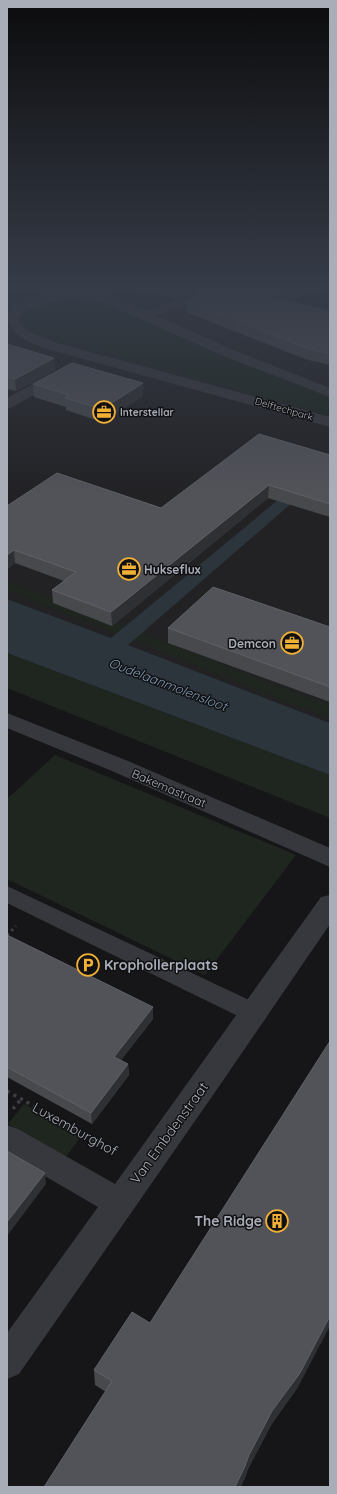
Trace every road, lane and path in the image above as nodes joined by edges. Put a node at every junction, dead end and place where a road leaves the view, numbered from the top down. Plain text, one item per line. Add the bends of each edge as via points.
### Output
1 (85, 357) edge
2 (92, 357) edge
3 (238, 357) edge
4 (330, 393) edge
5 (7, 404) edge
6 (330, 422) edge
7 (7, 720) edge
8 (330, 858) edge
9 (7, 894) edge
10 (330, 904) edge
11 (256, 1014) junction
12 (7, 1091) edge
13 (7, 1138) edge
14 (144, 1168) junction
15 (119, 1203) junction
16 (7, 1362) edge

1 - 5 street via 78,365
2 - 6 street, Delftechpark
3 - 4 street, Delftechpark
7 - 8 street, Bakemastraat
9 - 11 lane
10 - 11 street, Van Embdenstraat
11 - 14 street, Van Embdenstraat
12 - 14 path, Luxemburghof
13 - 15 street
14 - 15 street, Van Embdenstraat
15 - 16 street, Van Embdenstraat

